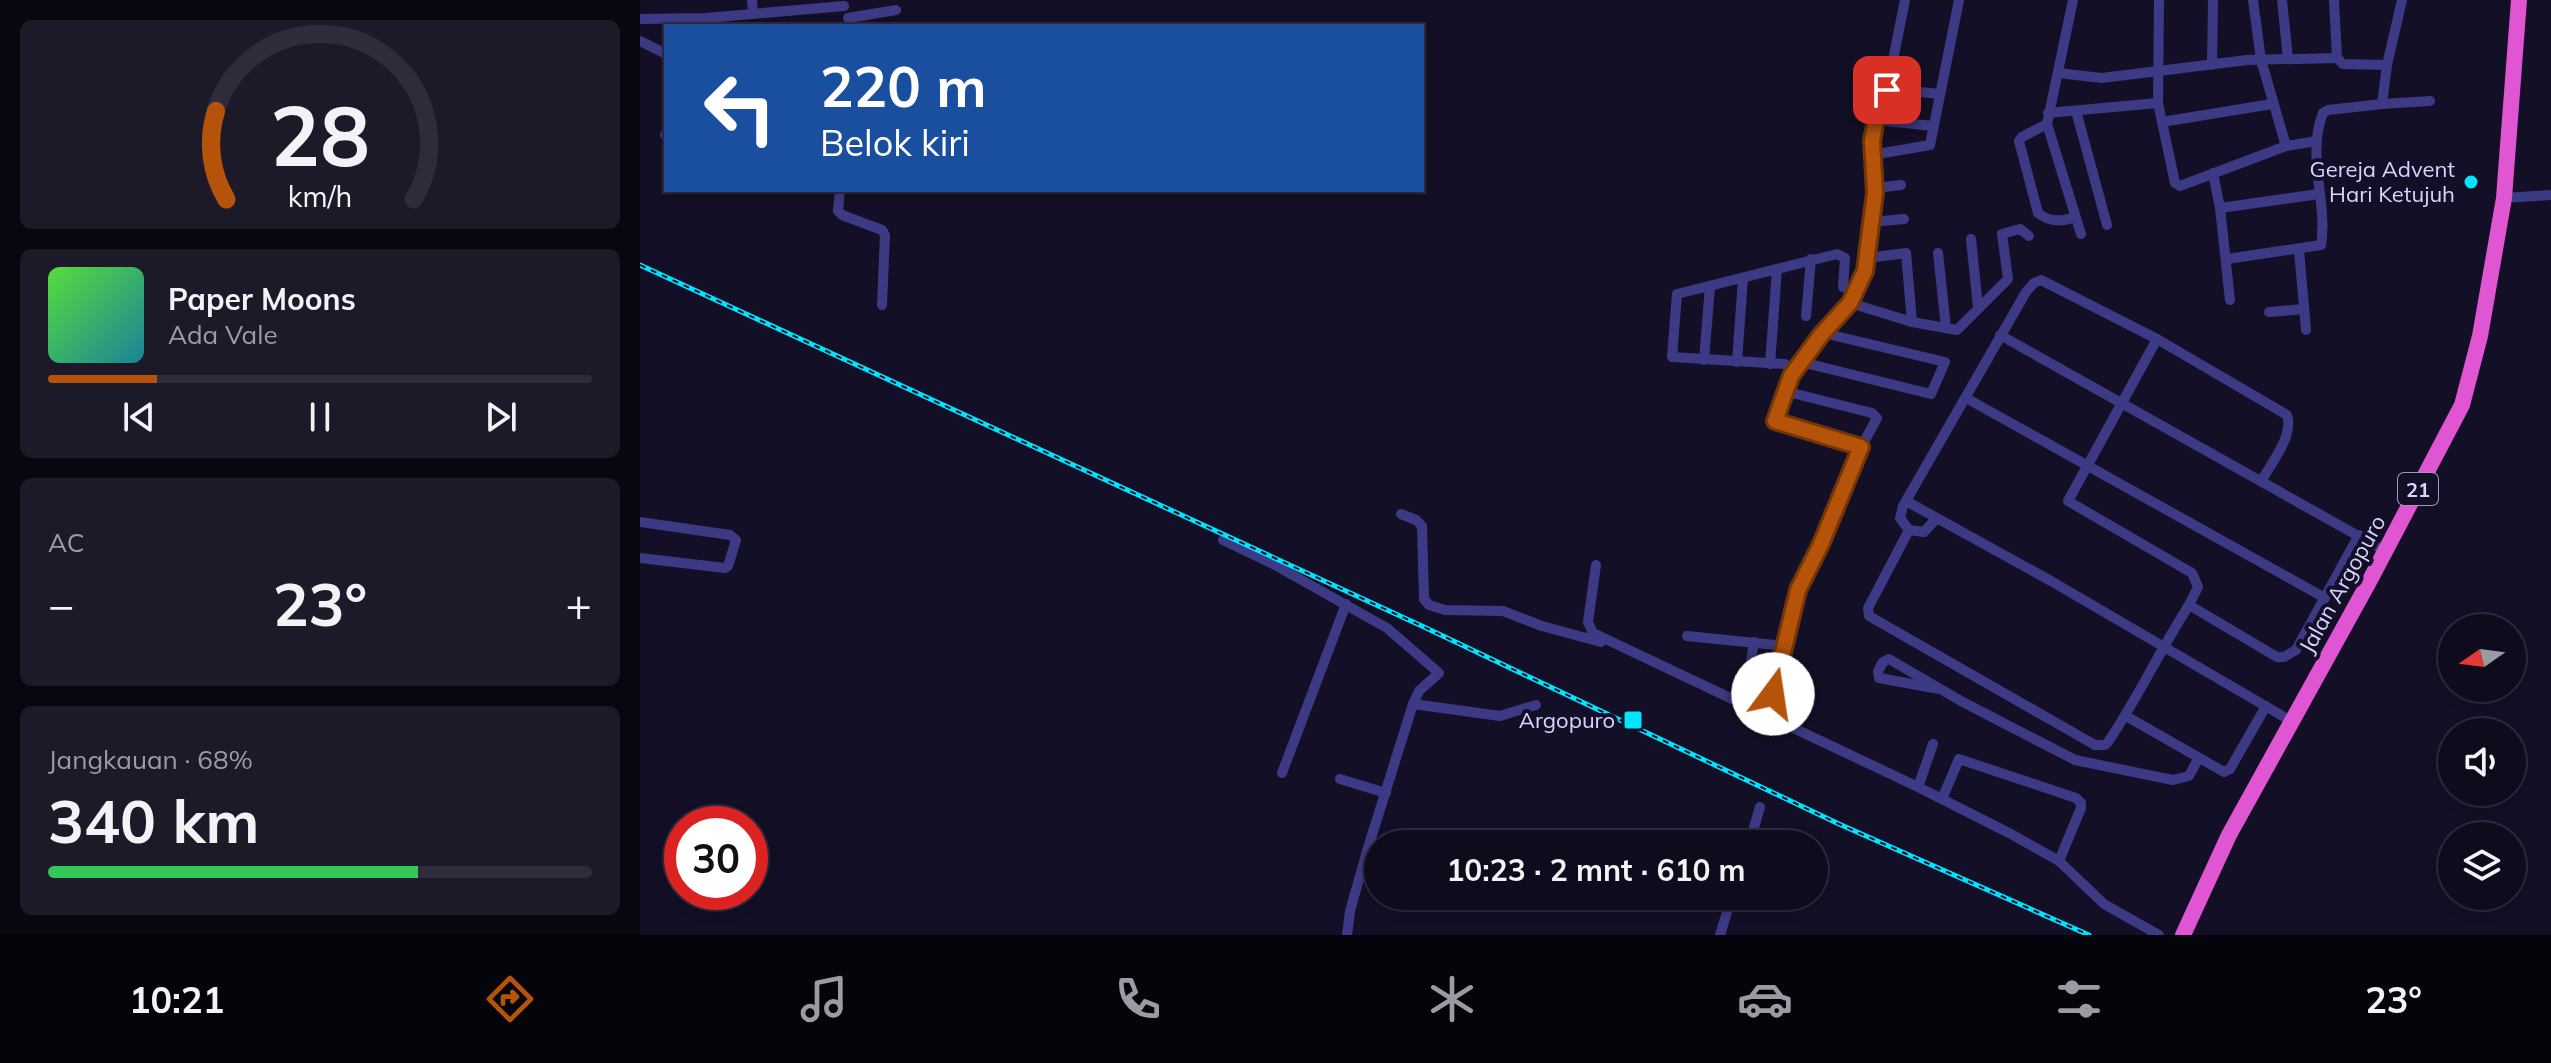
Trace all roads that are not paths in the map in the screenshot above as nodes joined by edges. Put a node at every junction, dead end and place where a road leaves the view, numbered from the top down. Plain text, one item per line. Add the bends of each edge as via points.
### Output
1 (752, 0) edge
2 (1905, 0) edge
3 (1959, 0) edge
4 (2073, 0) edge
5 (2159, 0) edge
6 (2213, 0) edge
7 (2253, 0) edge
8 (2282, 0) edge
9 (2334, 0) edge
10 (2402, 0) edge
11 (2519, 0) edge
12 (843, 3) edge
13 (896, 10) dead end
14 (746, 18) edge
15 (640, 19) edge
16 (675, 22) edge
17 (706, 22) edge
18 (849, 22) edge
19 (640, 41) edge
20 (664, 53) edge
21 (2337, 58) junction
22 (2288, 59) junction
23 (2261, 60) junction
24 (2212, 65) junction
25 (2387, 65) junction
26 (2157, 72) junction
27 (2058, 73) junction
28 (1887, 90) junction
29 (1940, 94) junction
30 (2430, 101) dead end
31 (2158, 103) junction
32 (2272, 104) junction
33 (2382, 104) junction
34 (2076, 111) junction
35 (2048, 119) junction
36 (1876, 120) junction
37 (2162, 122) junction
38 (1933, 126) junction
39 (2317, 141) junction
40 (2286, 146) junction
41 (1872, 155) junction
42 (2213, 173) junction
43 (1901, 185) dead end
44 (1875, 188) junction
45 (840, 192) edge
46 (2319, 194) junction
47 (2551, 195) edge
48 (2504, 198) junction
49 (2220, 208) junction
50 (2075, 217) junction
51 (1904, 219) dead end
52 (1871, 222) junction
53 (2107, 225) dead end
54 (2081, 234) dead end
55 (2029, 236) dead end
56 (1971, 239) dead end
57 (2299, 250) junction
58 (1938, 253) dead end
59 (1867, 258) junction
60 (1811, 259) junction
61 (2227, 259) junction
62 (1777, 269) junction
63 (1743, 278) junction
64 (1710, 286) junction
65 (1843, 287) dead end
66 (2230, 300) dead end
67 (1850, 303) junction
68 (882, 305) dead end
69 (1978, 307) junction
70 (2304, 309) junction
71 (2269, 312) dead end
72 (1806, 316) dead end
73 (1912, 322) junction
74 (1946, 328) junction
75 (2306, 330) dead end
76 (1823, 333) junction
77 (2000, 335) junction
78 (2157, 339) junction
79 (1704, 360) junction
80 (1737, 362) junction
81 (1770, 364) junction
82 (1798, 366) junction
83 (1788, 386) junction
84 (1966, 398) junction
85 (2121, 404) junction
86 (1861, 447) junction
87 (2087, 464) junction
88 (2262, 480) junction
89 (1906, 501) junction
90 (1401, 514) dead end
91 (1935, 520) junction
92 (640, 522) edge
93 (1909, 530) junction
94 (2359, 535) junction
95 (1223, 540) dead end
96 (2385, 551) junction
97 (640, 558) edge
98 (1596, 565) dead end
99 (2325, 598) junction
100 (1346, 604) junction
101 (2189, 605) junction
102 (1687, 636) dead end
103 (1754, 642) junction
104 (1785, 646) junction
105 (2162, 647) junction
106 (1622, 648) junction
107 (1939, 689) junction
108 (1413, 704) junction
109 (1536, 705) dead end
110 (1744, 706) junction
111 (2266, 706) junction
112 (2126, 716) junction
113 (1766, 717) junction
114 (2291, 721) junction
115 (1933, 744) dead end
116 (2198, 759) junction
117 (1282, 773) dead end
118 (1340, 779) dead end
119 (1918, 787) junction
120 (1386, 793) junction
121 (1942, 799) junction
122 (1760, 807) dead end
123 (1753, 830) edge
124 (2059, 861) junction
125 (1728, 910) edge
126 (1347, 935) edge
127 (1720, 935) edge
128 (2159, 935) edge
129 (2183, 935) edge

1 - 14 street
2 - 28 street
3 - 29 street
4 - 27 street
5 - 26 street
6 - 24 street
7 - 23 street
8 - 22 street
9 - 21 street
10 - 25 street
11 - 48 highway, Jalan Argopuro / 21
12 - 14 street
12 - 18 street
13 - 18 street
14 - 17 street
15 - 16 street
16 - 17 street
19 - 20 street
21 - 22 street
21 - 25 street via 2343,64
22 - 23 street
23 - 24 street
23 - 32 street
24 - 26 street
25 - 33 street
26 - 27 street via 2102,78
26 - 31 street
27 - 35 street
28 - 29 street
28 - 36 street
29 - 38 street
30 - 33 street
31 - 34 street
31 - 37 street
32 - 37 street
32 - 40 street
33 - 39 street via 2323,113
34 - 35 street
34 - 53 street
35 - 50 street
35 - 50 street via 2019,141 2038,213 2061,221
36 - 38 street
36 - 41 street
37 - 42 street via 2177,185
38 - 41 street via 1930,145
39 - 40 street
39 - 46 street
40 - 42 street
41 - 44 street
42 - 49 street
43 - 44 street
44 - 52 street
45 - 68 street via 842,215 885,235
46 - 49 street
46 - 57 street via 2322,243
47 - 48 street
48 - 96 highway, Jalan Argopuro / 21 via 2462,405
49 - 61 street
50 - 54 street
51 - 52 street
52 - 59 street
55 - 69 street via 2020,229 2002,234 2008,279
56 - 69 street
57 - 61 street
57 - 70 street
58 - 74 street
59 - 67 street
59 - 73 street via 1906,253
60 - 62 street
60 - 65 street via 1837,254 1845,258
60 - 72 street
61 - 66 street
62 - 63 street
62 - 81 street
63 - 64 street
63 - 80 street
64 - 79 street
64 - 79 street via 1677,294 1671,354
67 - 73 street
67 - 76 street
69 - 74 street via 1957,330
70 - 71 street
70 - 75 street
73 - 74 street
76 - 82 street
76 - 82 street via 1945,362 1931,394
77 - 78 street via 2026,292 2041,280
77 - 84 street
77 - 85 street
78 - 85 street
78 - 88 street via 2287,415 2287,435
79 - 80 street
80 - 81 street
81 - 82 street
82 - 83 street
83 - 86 street via 1775,421
83 - 86 street via 1792,393 1875,415
84 - 87 street
84 - 89 street
85 - 87 street
85 - 88 street
86 - 104 street via 1798,590
87 - 99 street
87 - 101 street via 2068,501 2192,573 2198,587
88 - 94 street
89 - 91 street
89 - 93 street via 1900,518
90 - 106 street via 1422,526 1424,599 1429,605 1503,611
91 - 93 street via 1921,533
91 - 105 street
92 - 97 street via 736,540 725,568
93 - 112 street via 1868,608 1869,616 2095,745 2105,745
94 - 96 street
94 - 99 street
95 - 100 street
96 - 114 highway, Jalan Argopuro / 21
98 - 106 street via 1589,627
99 - 101 street via 2296,650 2284,657
100 - 108 street via 1387,628 1439,673
100 - 117 street
101 - 105 street
102 - 103 street
103 - 104 street
103 - 110 street
104 - 113 street
105 - 111 street
105 - 112 street
106 - 110 street
107 - 107 street via 1889,659 1878,671 1879,678
107 - 116 street via 2075,760 2173,780 2189,776
108 - 109 street via 1494,716
108 - 120 street
110 - 113 street
111 - 114 street
111 - 116 street via 2228,772
112 - 116 street
113 - 119 street
114 - 129 highway, Jalan Argopuro / 21
115 - 119 street
118 - 120 street
119 - 121 street
120 - 126 street
121 - 124 street
121 - 124 street via 1959,759 2076,798 2081,808
122 - 123 street
124 - 128 street via 2098,900
125 - 127 street

